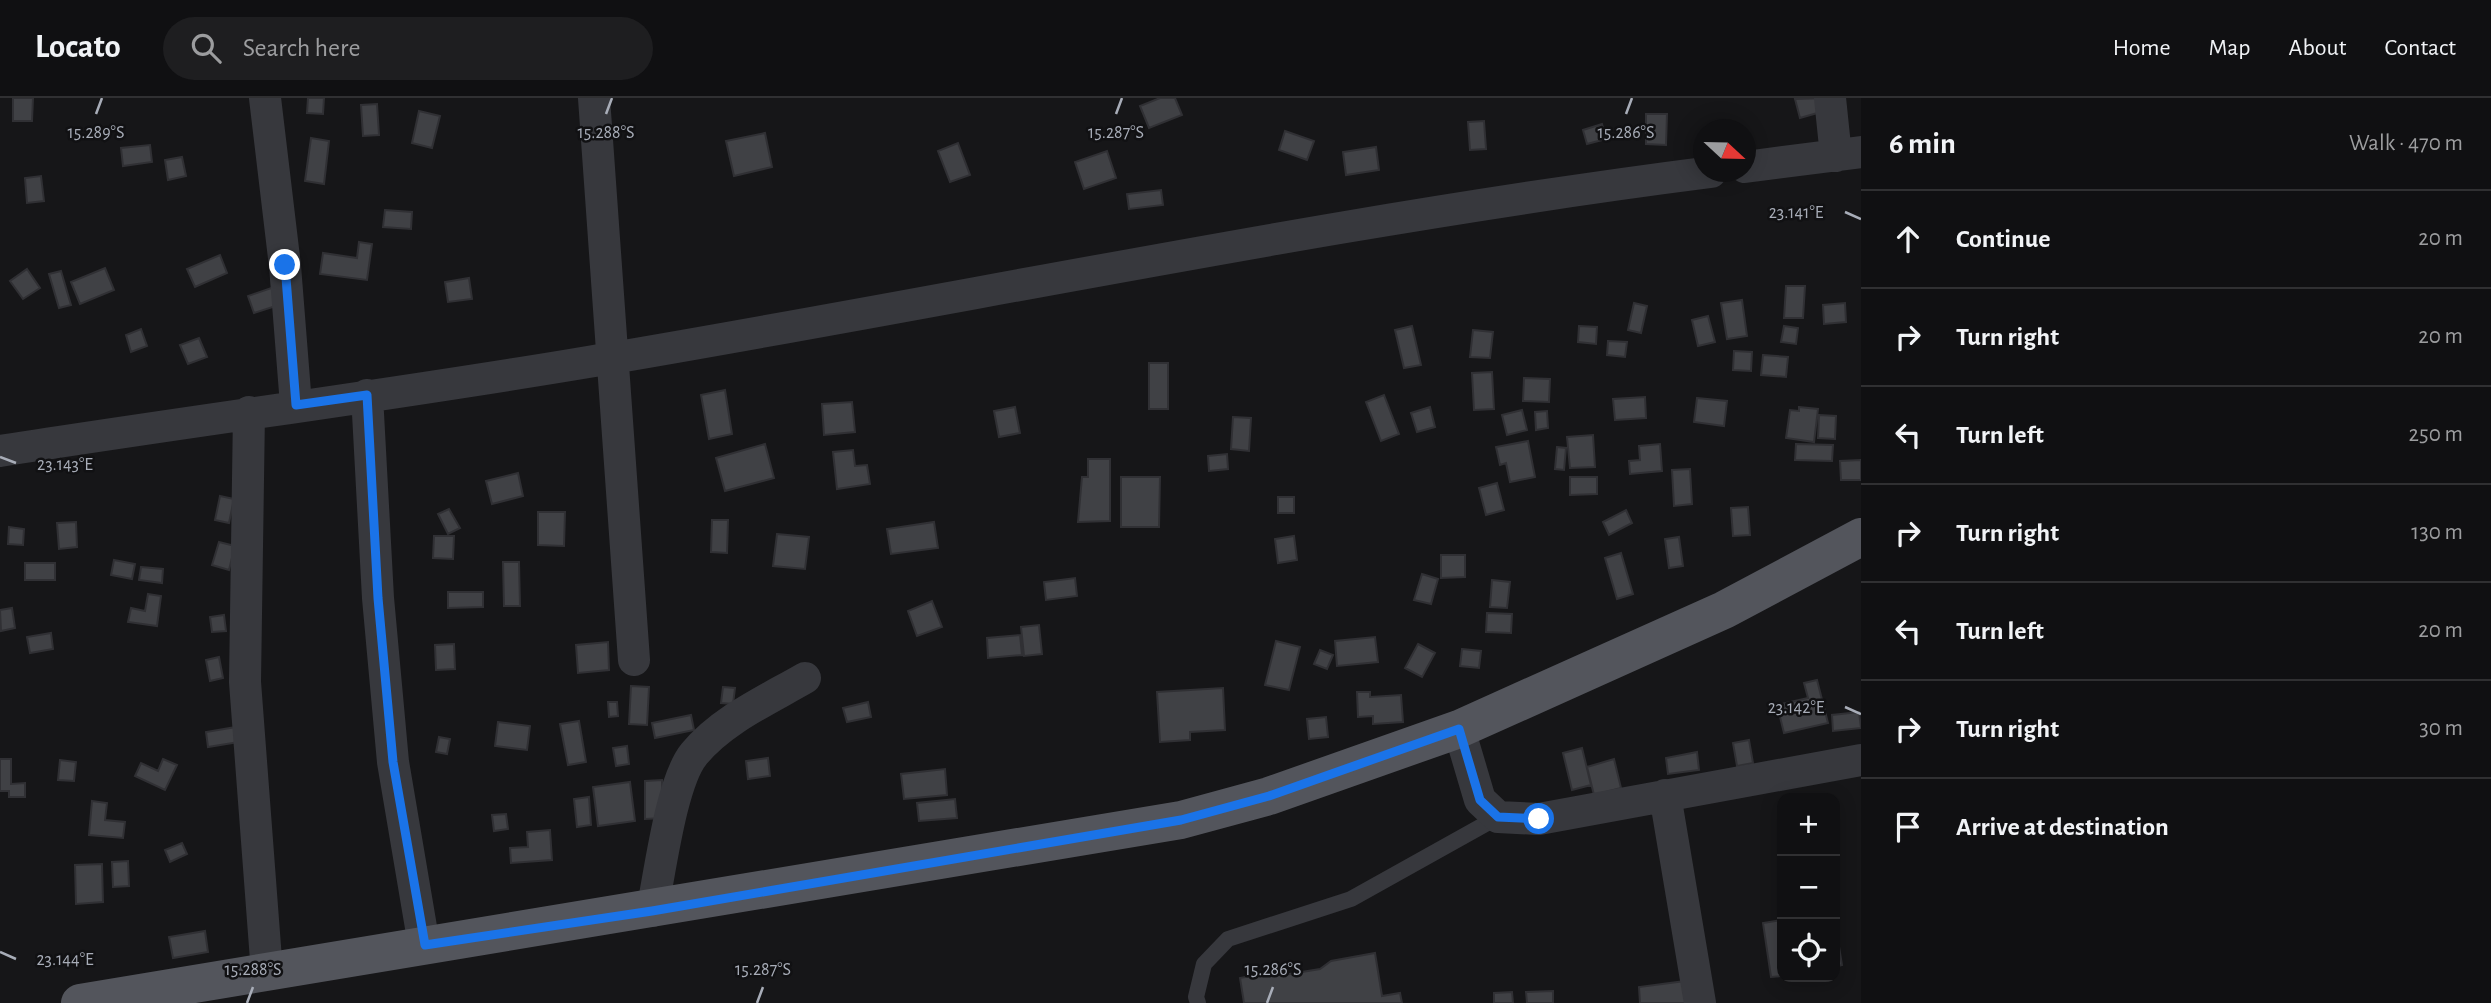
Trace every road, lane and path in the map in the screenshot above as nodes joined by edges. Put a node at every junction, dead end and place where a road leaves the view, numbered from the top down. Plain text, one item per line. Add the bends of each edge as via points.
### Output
1 (265, 98) edge
2 (594, 98) edge
3 (1830, 98) edge
4 (1849, 154) edge
5 (1756, 166) edge
6 (1693, 174) edge
7 (610, 358) junction
8 (367, 395) junction
9 (296, 405) junction
10 (249, 412) junction
11 (0, 451) edge
12 (1861, 537) edge
13 (634, 660) dead end
14 (805, 678) dead end
15 (1459, 729) junction
16 (1861, 760) edge
17 (1665, 796) junction
18 (1498, 817) junction
19 (652, 911) junction
20 (425, 945) junction
21 (267, 973) junction
22 (80, 1003) edge
23 (1198, 1003) edge
24 (1700, 1003) edge

1 - 9 street
2 - 7 street
3 - 4 street
4 - 5 street
6 - 7 street via 1545,193 1221,246
7 - 8 street
7 - 13 street
8 - 9 street
8 - 20 street via 393,762
9 - 10 street
10 - 11 street
10 - 21 street via 245,682
12 - 15 main road via 1724,610
14 - 19 street via 729,723 693,756 677,796
15 - 18 street via 1480,800
15 - 19 main road via 1269,796 1181,820
16 - 17 street
17 - 18 street via 1539,819
17 - 24 street
18 - 23 lane via 1351,899 1228,939 1204,964
19 - 20 main road
20 - 21 main road
21 - 22 main road

